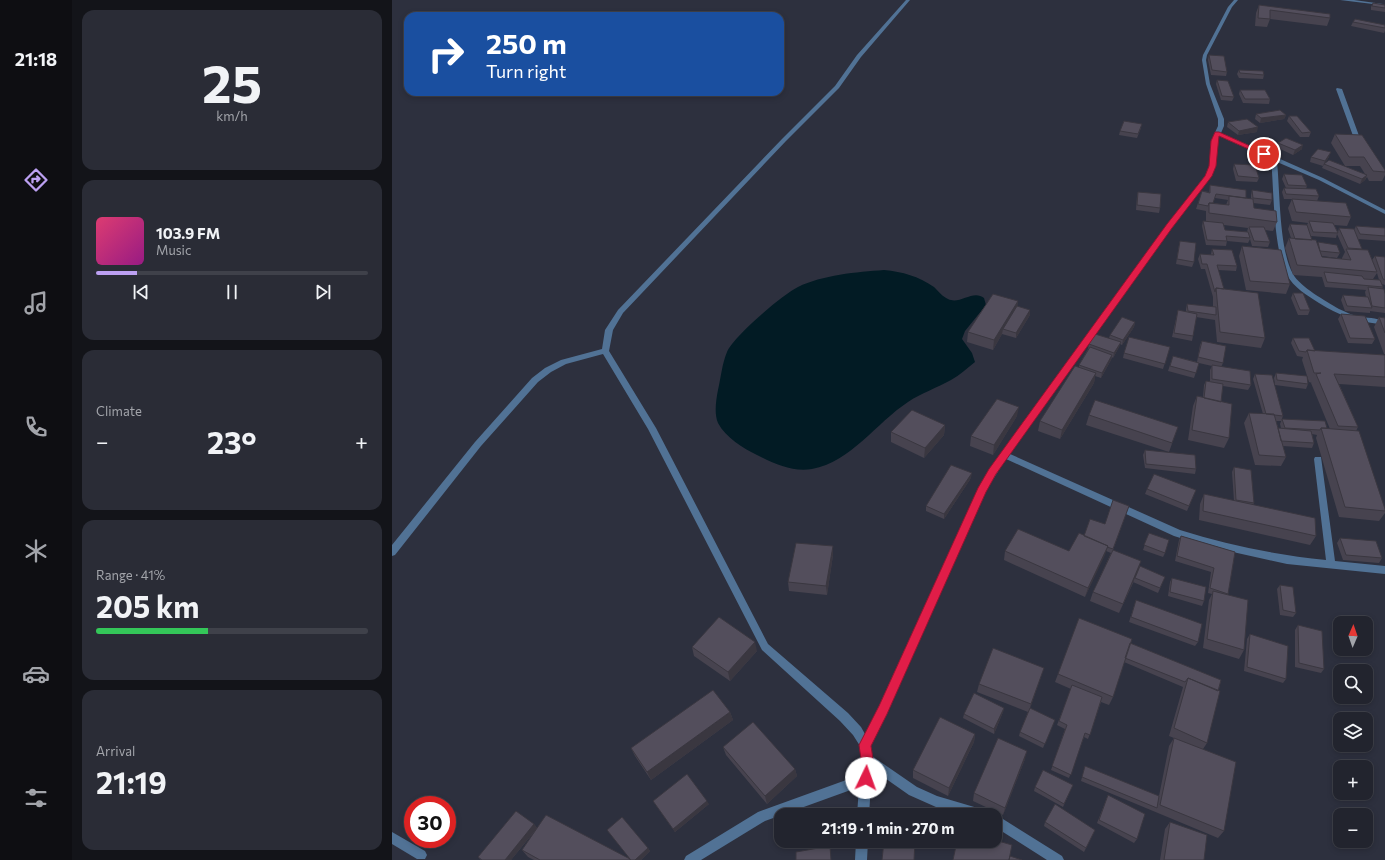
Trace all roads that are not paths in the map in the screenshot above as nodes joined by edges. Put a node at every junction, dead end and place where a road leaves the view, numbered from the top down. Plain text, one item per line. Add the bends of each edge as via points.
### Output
1 (908, 0) edge
2 (1236, 0) edge
3 (1342, 0) edge
4 (1381, 4) edge
5 (1339, 89) dead end
6 (1217, 133) junction
7 (1364, 151) edge
8 (1274, 158) junction
9 (1385, 212) edge
10 (1379, 322) edge
11 (605, 351) junction
12 (1005, 455) junction
13 (1318, 459) dead end
14 (392, 552) edge
15 (1331, 565) junction
16 (1385, 570) edge
17 (865, 745) junction
18 (867, 759) junction
19 (866, 778) junction
20 (864, 808) edge
21 (958, 808) edge
22 (1002, 824) edge
23 (392, 838) edge
24 (862, 848) edge
25 (421, 855) dead end
26 (690, 860) edge
27 (861, 860) edge
28 (1058, 860) edge

1 - 11 street via 859,56 837,87 620,312 609,330
2 - 6 street via 1204,60 1208,84 1221,120
3 - 4 street
5 - 7 street
6 - 8 street
6 - 12 street via 1214,141 1213,166 1208,176
8 - 9 street
8 - 10 street via 1282,249 1290,276 1298,285 1338,311 1351,317
11 - 14 street via 564,362 535,380 478,444
11 - 17 street via 652,428 765,646 844,717
12 - 15 street via 1177,533 1255,554
12 - 17 street via 981,491
13 - 15 street
15 - 16 street
17 - 18 street
18 - 19 street
18 - 21 street via 913,791
19 - 20 street
19 - 26 street via 762,816
22 - 28 street
23 - 25 street
24 - 27 street

